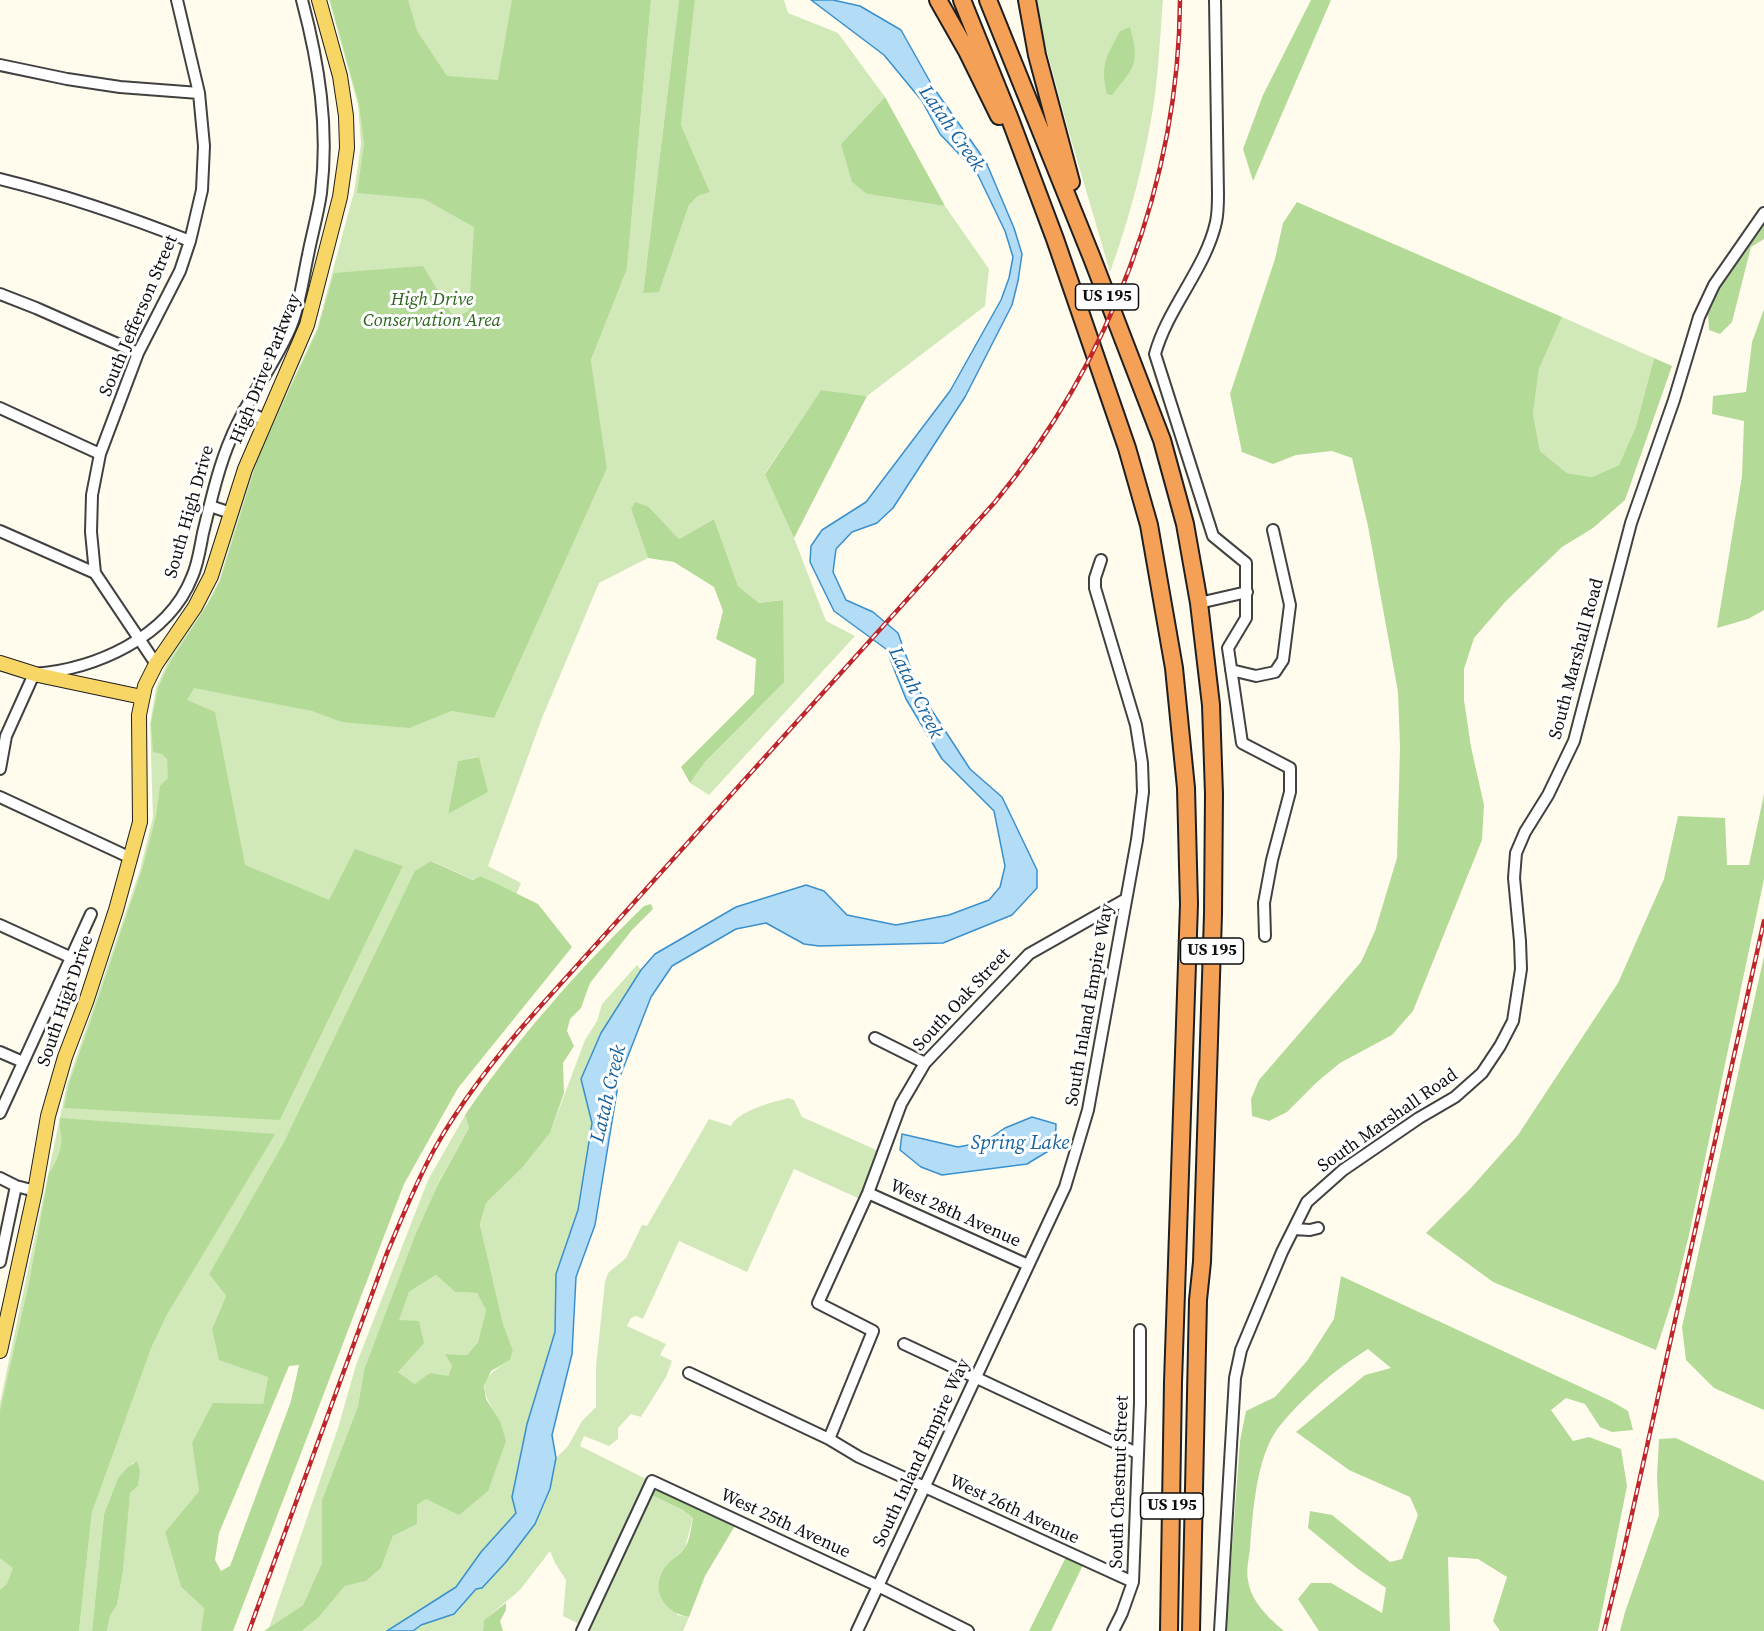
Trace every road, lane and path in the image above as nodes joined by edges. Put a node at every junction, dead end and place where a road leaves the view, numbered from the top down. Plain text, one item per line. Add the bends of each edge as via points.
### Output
1 (177, 0) edge
2 (302, 0) edge
3 (319, 0) edge
4 (938, 0) edge
5 (962, 0) edge
6 (988, 0) edge
7 (1215, 0) edge
8 (1027, 5) edge
9 (0, 65) edge
10 (199, 93) junction
11 (0, 179) edge
12 (321, 193) junction
13 (340, 197) junction
14 (1764, 213) edge
15 (190, 241) junction
16 (1092, 258) junction
17 (1064, 265) junction
18 (0, 294) edge
19 (138, 353) junction
20 (0, 408) edge
21 (244, 410) junction
22 (265, 420) junction
23 (100, 454) junction
24 (210, 506) junction
25 (231, 513) junction
26 (1273, 530) dead end
27 (0, 531) edge
28 (1101, 560) dead end
29 (95, 573) junction
30 (1247, 592) junction
31 (1199, 603) junction
32 (138, 639) junction
33 (0, 663) edge
34 (156, 664) junction
35 (1231, 670) junction
36 (34, 674) junction
37 (142, 697) junction
38 (0, 769) edge
39 (0, 797) edge
40 (131, 858) junction
41 (1126, 899) junction
42 (92, 914) dead end
43 (0, 925) edge
44 (1265, 936) dead end
45 (72, 958) junction
46 (875, 1038) dead end
47 (0, 1052) edge
48 (23, 1062) junction
49 (925, 1063) junction
50 (0, 1113) edge
51 (1181, 1171) junction
52 (0, 1178) edge
53 (16, 1186) junction
54 (35, 1191) junction
55 (868, 1193) junction
56 (1318, 1228) dead end
57 (1294, 1229) junction
58 (0, 1262) edge
59 (1028, 1265) junction
60 (1198, 1300) junction
61 (1140, 1329) dead end
62 (904, 1344) dead end
63 (0, 1351) edge
64 (688, 1373) dead end
65 (976, 1377) junction
66 (829, 1439) junction
67 (1137, 1453) junction
68 (924, 1487) junction
69 (1133, 1582) junction
70 (878, 1586) junction
71 (582, 1631) edge
72 (857, 1631) edge
73 (968, 1631) edge
74 (1113, 1631) edge
75 (1169, 1631) edge
76 (1191, 1631) edge
77 (1220, 1631) edge

1 - 10 street, South Jefferson Street
2 - 12 street, South High Drive via 323,101
3 - 13 main road, High Drive Parkway via 340,76 346,116 347,148
4 - 17 highway via 1002,124 1038,218
5 - 17 highway, US 195
6 - 16 highway, US 195
7 - 30 street via 1216,222 1155,354 1214,536 1246,563
8 - 16 highway
9 - 10 street via 120,87
10 - 15 street, South Jefferson Street via 204,146 202,190
11 - 15 street via 117,213
12 - 13 street
12 - 21 street, South High Drive via 292,323
13 - 22 main road, High Drive Parkway via 308,325
14 - 57 street, South Marshall Road via 1714,285 1699,317 1631,523 1574,741 1516,853 1514,878 1521,969 1513,1021 1482,1073 1455,1097 1343,1170 1307,1202
15 - 19 street, South Jefferson Street via 180,271
16 - 31 highway, US 195 via 1162,440 1185,524
17 - 51 highway, US 195 via 1127,448 1149,525 1174,668 1186,788 1189,904
18 - 19 street
19 - 23 street, South Jefferson Street
20 - 23 street
21 - 22 street
21 - 24 street, South High Drive via 219,469
22 - 25 main road, High Drive Parkway
23 - 29 street, South Jefferson Street via 92,495
24 - 25 street
24 - 32 street, South High Drive via 193,575 184,595 162,621
25 - 34 main road, High Drive Parkway via 203,593
26 - 35 street via 1290,605 1283,660 1275,672 1256,676
27 - 29 street
28 - 41 street, South Inland Empire Way via 1095,588 1136,724 1142,763 1143,792
29 - 32 street
30 - 31 street
30 - 35 street via 1246,618 1228,648
31 - 60 highway, US 195 via 1211,705 1214,794 1209,1055
32 - 34 street
32 - 36 street, South High Drive via 85,664
33 - 36 main road
34 - 37 main road, South High Drive
35 - 44 street via 1242,743 1290,768 1290,792 1264,903
36 - 37 main road
36 - 38 street via 6,736
37 - 40 main road, South High Drive via 140,822
39 - 40 street
40 - 54 main road, South High Drive via 65,1057 48,1116
41 - 49 street, South Oak Street via 1029,954
41 - 59 street, South Inland Empire Way via 1088,1110 1065,1187
42 - 45 street
43 - 45 street
45 - 48 street
46 - 49 street
47 - 48 street
48 - 50 street
49 - 55 street, South Oak Street via 901,1104
51 - 60 highway via 1197,1180
51 - 75 highway, US 195 via 1175,1172 1170,1180 1175,1311
52 - 53 street
53 - 54 street
53 - 58 street
54 - 63 main road, South High Drive
55 - 59 street, West 28th Avenue
55 - 66 street, South Oak Street via 818,1304 873,1331
56 - 57 street
57 - 77 street, South Marshall Road via 1241,1350 1235,1378
59 - 65 street, South Inland Empire Way
60 - 76 highway, US 195
61 - 67 street, South Chestnut Street
62 - 65 street
64 - 66 street, West 26th Avenue
65 - 67 street
65 - 68 street, South Inland Empire Way
66 - 68 street, West 26th Avenue
67 - 69 street, South Chestnut Street
68 - 69 street, West 26th Avenue
68 - 70 street, South Inland Empire Way
69 - 74 street, South Chestnut Street
70 - 71 street, West 25th Avenue via 652,1481
70 - 72 street, South Inland Empire Way
70 - 73 street, West 25th Avenue

